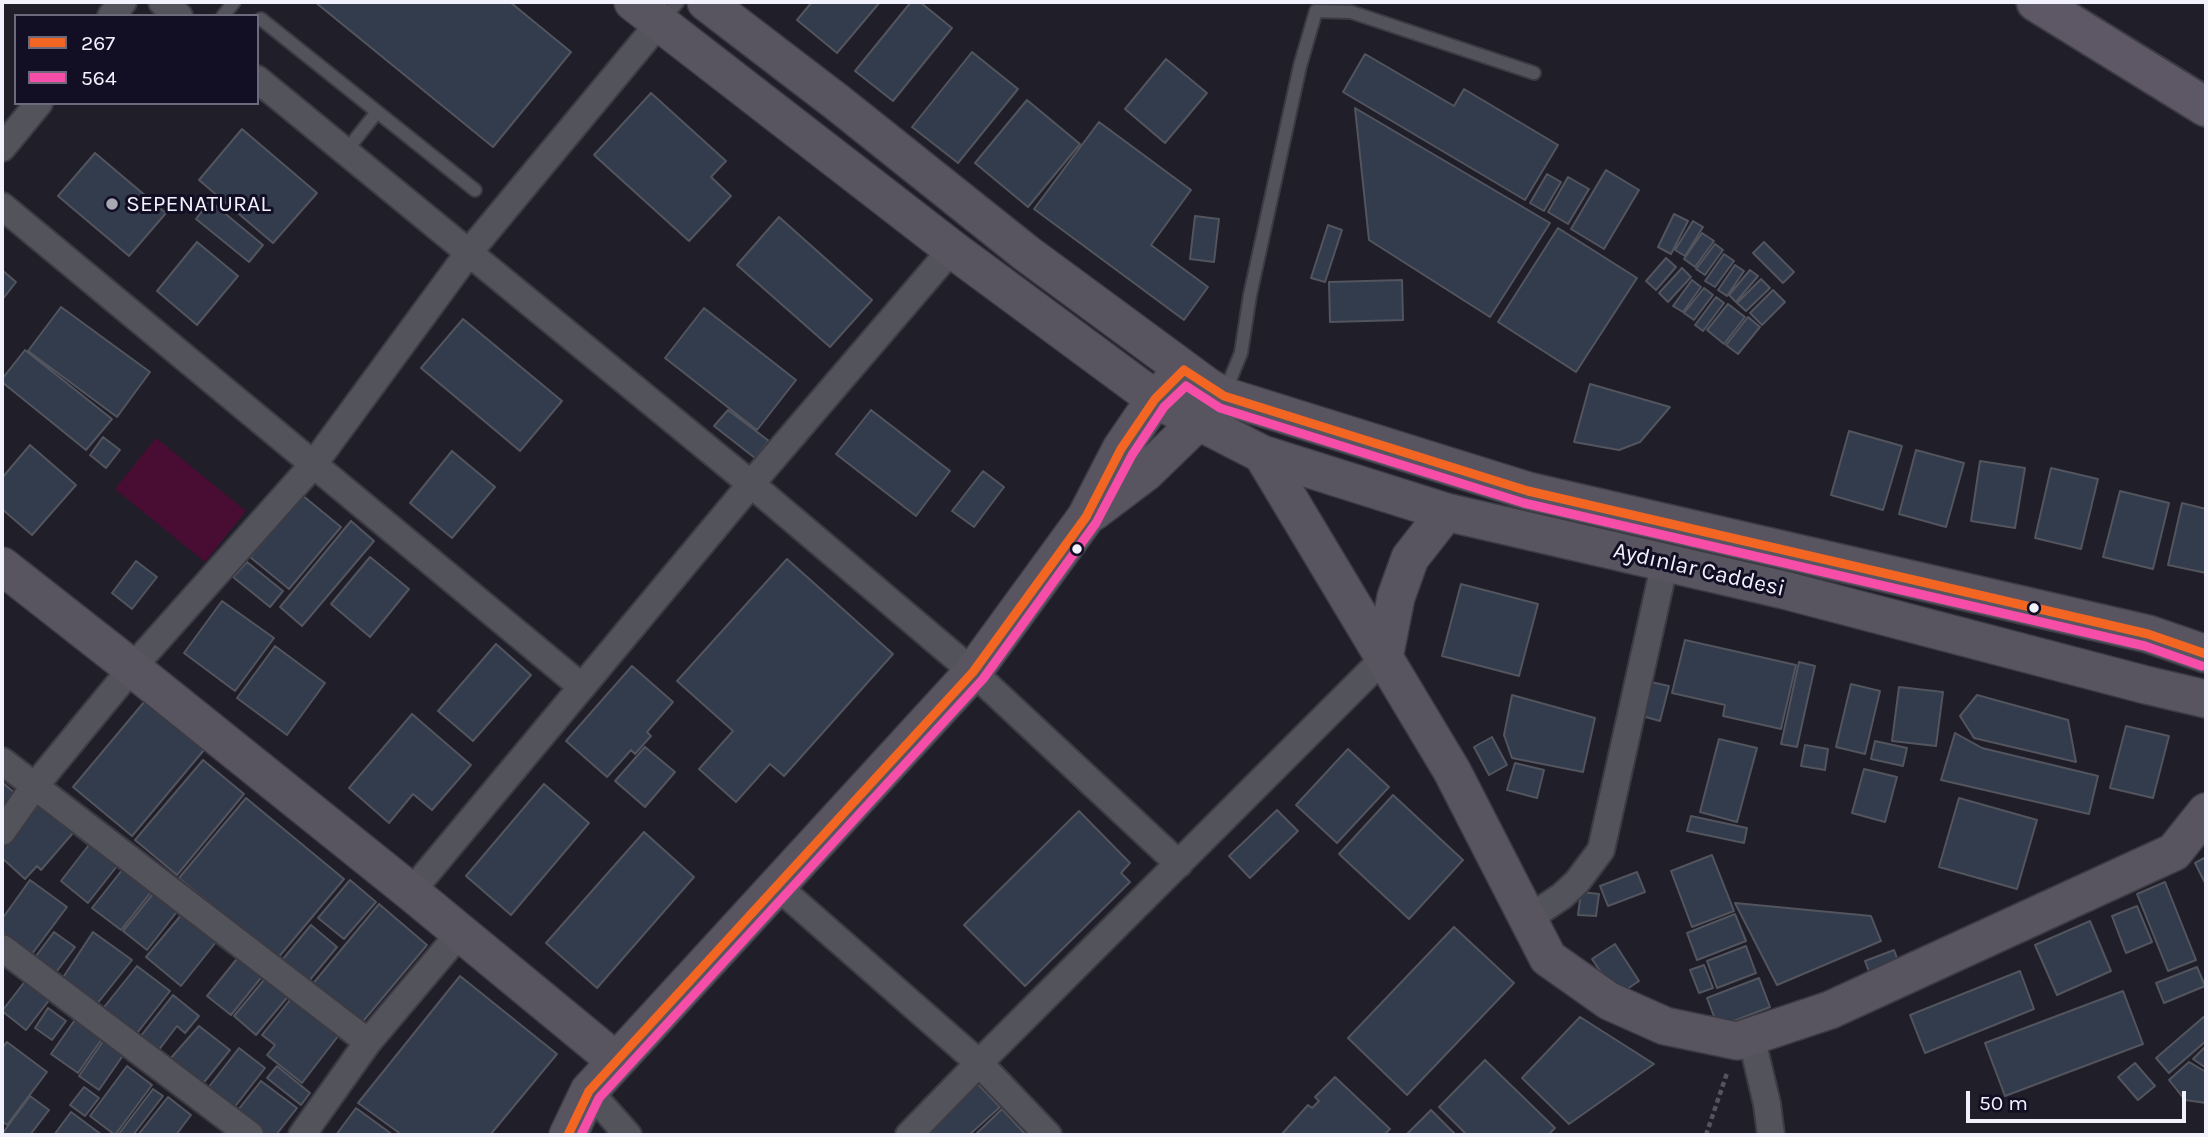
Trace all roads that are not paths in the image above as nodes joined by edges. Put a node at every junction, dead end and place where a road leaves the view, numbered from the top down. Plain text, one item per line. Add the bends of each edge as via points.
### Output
1 (162, 2) edge
2 (706, 2) edge
3 (2036, 2) edge
4 (1317, 6) edge
5 (657, 9) edge
6 (177, 14) edge
7 (261, 19) dead end
8 (1534, 73) dead end
9 (259, 81) edge
10 (37, 105) edge
11 (2206, 107) edge
12 (377, 112) junction
13 (2, 148) edge
14 (346, 151) junction
15 (475, 190) dead end
16 (2, 206) edge
17 (952, 249) junction
18 (470, 251) junction
19 (1184, 370) junction
20 (1155, 399) junction
21 (1211, 409) junction
22 (1262, 454) junction
23 (313, 464) junction
24 (751, 484) junction
25 (1446, 512) junction
26 (1086, 517) junction
27 (1665, 562) junction
28 (2, 568) edge
29 (2206, 654) edge
30 (1384, 658) junction
31 (132, 668) junction
32 (973, 671) junction
33 (582, 687) junction
34 (2206, 699) edge
35 (2, 761) edge
36 (34, 787) junction
37 (2206, 812) edge
38 (2, 832) edge
39 (2190, 846) edge
40 (1179, 864) junction
41 (777, 886) junction
42 (411, 892) junction
43 (1528, 919) junction
44 (460, 933) junction
45 (2, 948) edge
46 (1744, 1039) junction
47 (368, 1042) junction
48 (615, 1062) junction
49 (979, 1063) junction
50 (589, 1091) junction
51 (250, 1135) edge
52 (302, 1135) edge
53 (568, 1135) edge
54 (628, 1135) edge
55 (909, 1135) edge
56 (1048, 1135) edge
57 (1771, 1135) edge

1 - 6 street
2 - 19 street, Aydınlar Caddesi via 1026,253
3 - 11 highway
4 - 8 lane via 1351,12
4 - 21 lane via 1300,66 1241,353
5 - 17 street
5 - 18 street
7 - 12 lane
9 - 14 street
10 - 13 street
12 - 14 lane
12 - 15 lane
14 - 18 street
16 - 23 street
17 - 20 street
17 - 24 street
18 - 23 street
18 - 24 street
19 - 20 street
19 - 21 street, Aydınlar Caddesi via 1208,387
20 - 21 street
20 - 26 street via 1121,449
21 - 22 street, Aydınlar Caddesi
21 - 26 street via 1146,472
21 - 29 street, Aydınlar Caddesi via 1528,491 2135,631
22 - 25 street, Aydınlar Caddesi
22 - 30 street
23 - 31 street
23 - 33 street
24 - 32 street
24 - 33 street
25 - 27 street, Aydınlar Caddesi
25 - 30 street via 1410,558 1396,597
26 - 32 street
27 - 34 street, Aydınlar Caddesi
27 - 43 street via 1601,850 1577,882
28 - 31 street
30 - 40 street
30 - 43 street via 1452,771
31 - 36 street
31 - 42 street
32 - 40 street
32 - 41 street
33 - 42 street
35 - 36 street
36 - 38 street
36 - 47 street
37 - 39 street
39 - 46 street via 1830,1010
40 - 49 street
41 - 48 street
41 - 49 street
42 - 44 street
43 - 46 street via 1548,958 1609,1001 1665,1026
44 - 47 street
44 - 48 street
45 - 51 street
46 - 57 street via 1767,1104
47 - 52 street
48 - 50 street
49 - 55 street
49 - 56 street
50 - 53 street
50 - 54 street

